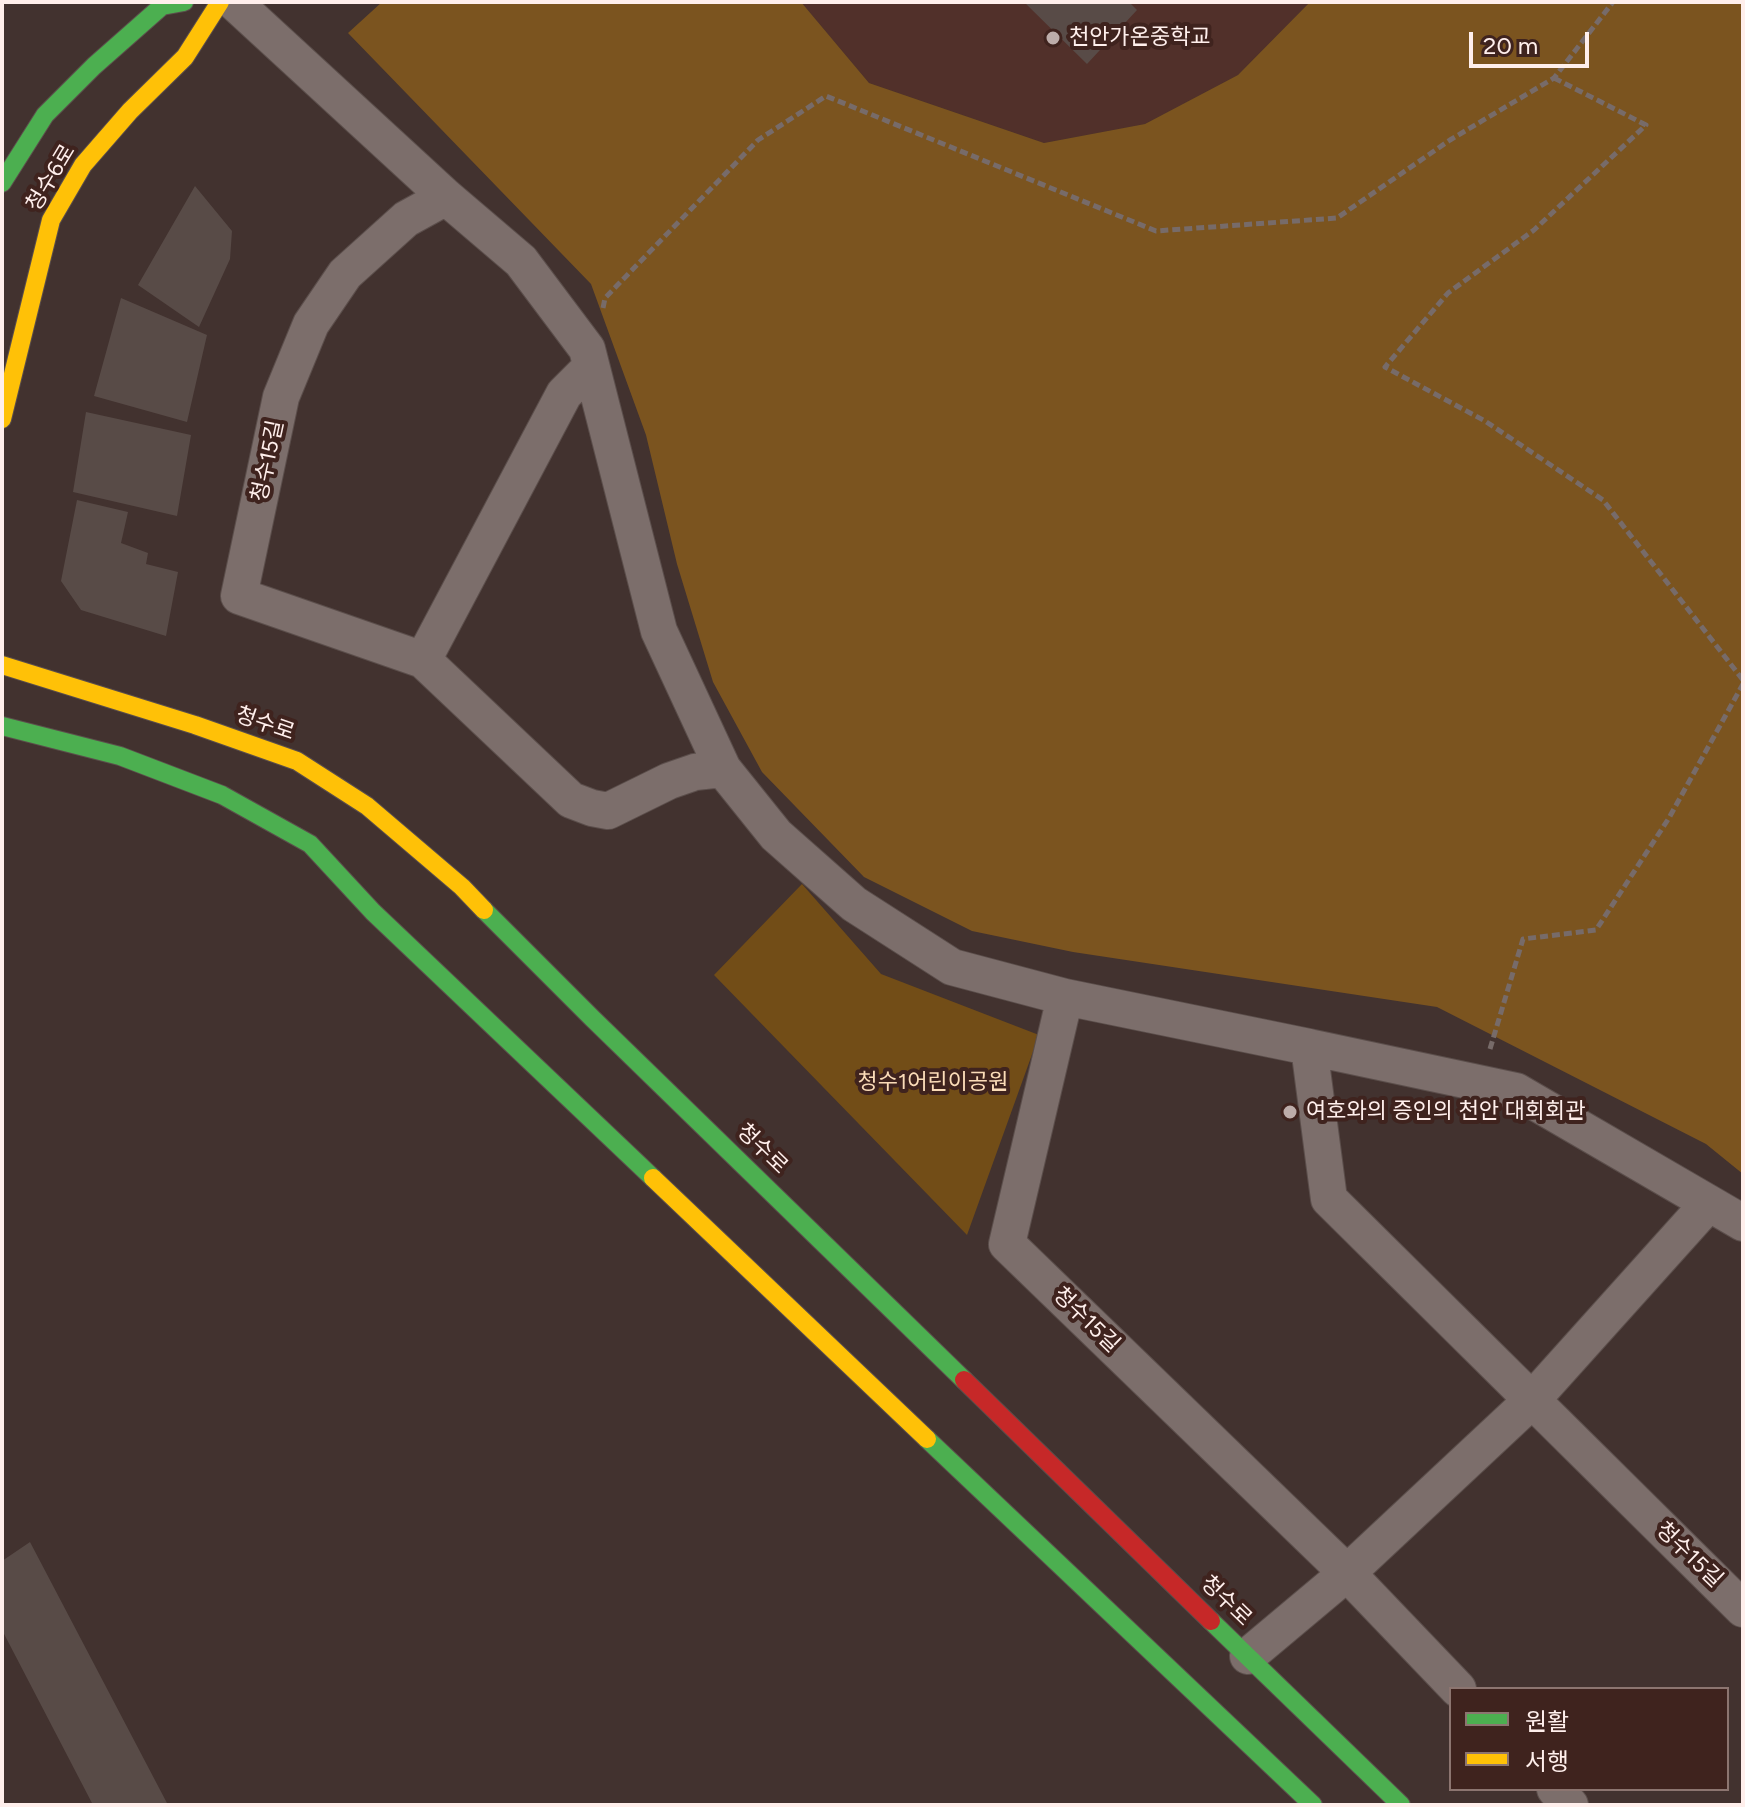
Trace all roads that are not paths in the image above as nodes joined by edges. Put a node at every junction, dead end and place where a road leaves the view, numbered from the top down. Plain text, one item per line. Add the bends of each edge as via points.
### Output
1 (184, 2) edge
2 (220, 2) edge
3 (234, 2) edge
4 (2, 183) edge
5 (446, 197) junction
6 (591, 367) junction
7 (2, 419) edge
8 (423, 660) junction
9 (2, 665) edge
10 (2, 726) edge
11 (723, 769) junction
12 (1065, 997) junction
13 (1309, 1047) junction
14 (1708, 1204) junction
15 (1743, 1223) edge
16 (1531, 1401) junction
17 (1347, 1573) junction
18 (1743, 1609) edge
19 (1248, 1656) junction
20 (1456, 1687) edge
21 (1313, 1805) edge
22 (1401, 1805) edge

1 - 4 street, 청수6로 via 162,6 94,66 45,115
2 - 7 street, 청수6로 via 185,57 83,165 51,220
3 - 5 street
5 - 6 street via 521,261 587,349
5 - 8 street, 청수15길 via 406,219 345,274 311,324 281,397 239,596
6 - 8 street via 564,394
6 - 11 street via 659,631
8 - 11 street, 청수15길 via 571,800 592,808 608,811 669,781
9 - 19 street, 청수로 via 297,761 367,806 462,887
10 - 21 street via 163,772 222,795 310,844 373,912
11 - 12 street via 776,835 854,904 952,967
12 - 13 street
12 - 17 street, 청수15길 via 1007,1244
13 - 14 street via 1516,1091
13 - 16 street, 청수15길 via 1329,1199
14 - 15 street
14 - 16 street
16 - 17 street
16 - 18 street, 청수15길
17 - 19 street
17 - 20 street, 청수15길
19 - 22 street, 청수로

